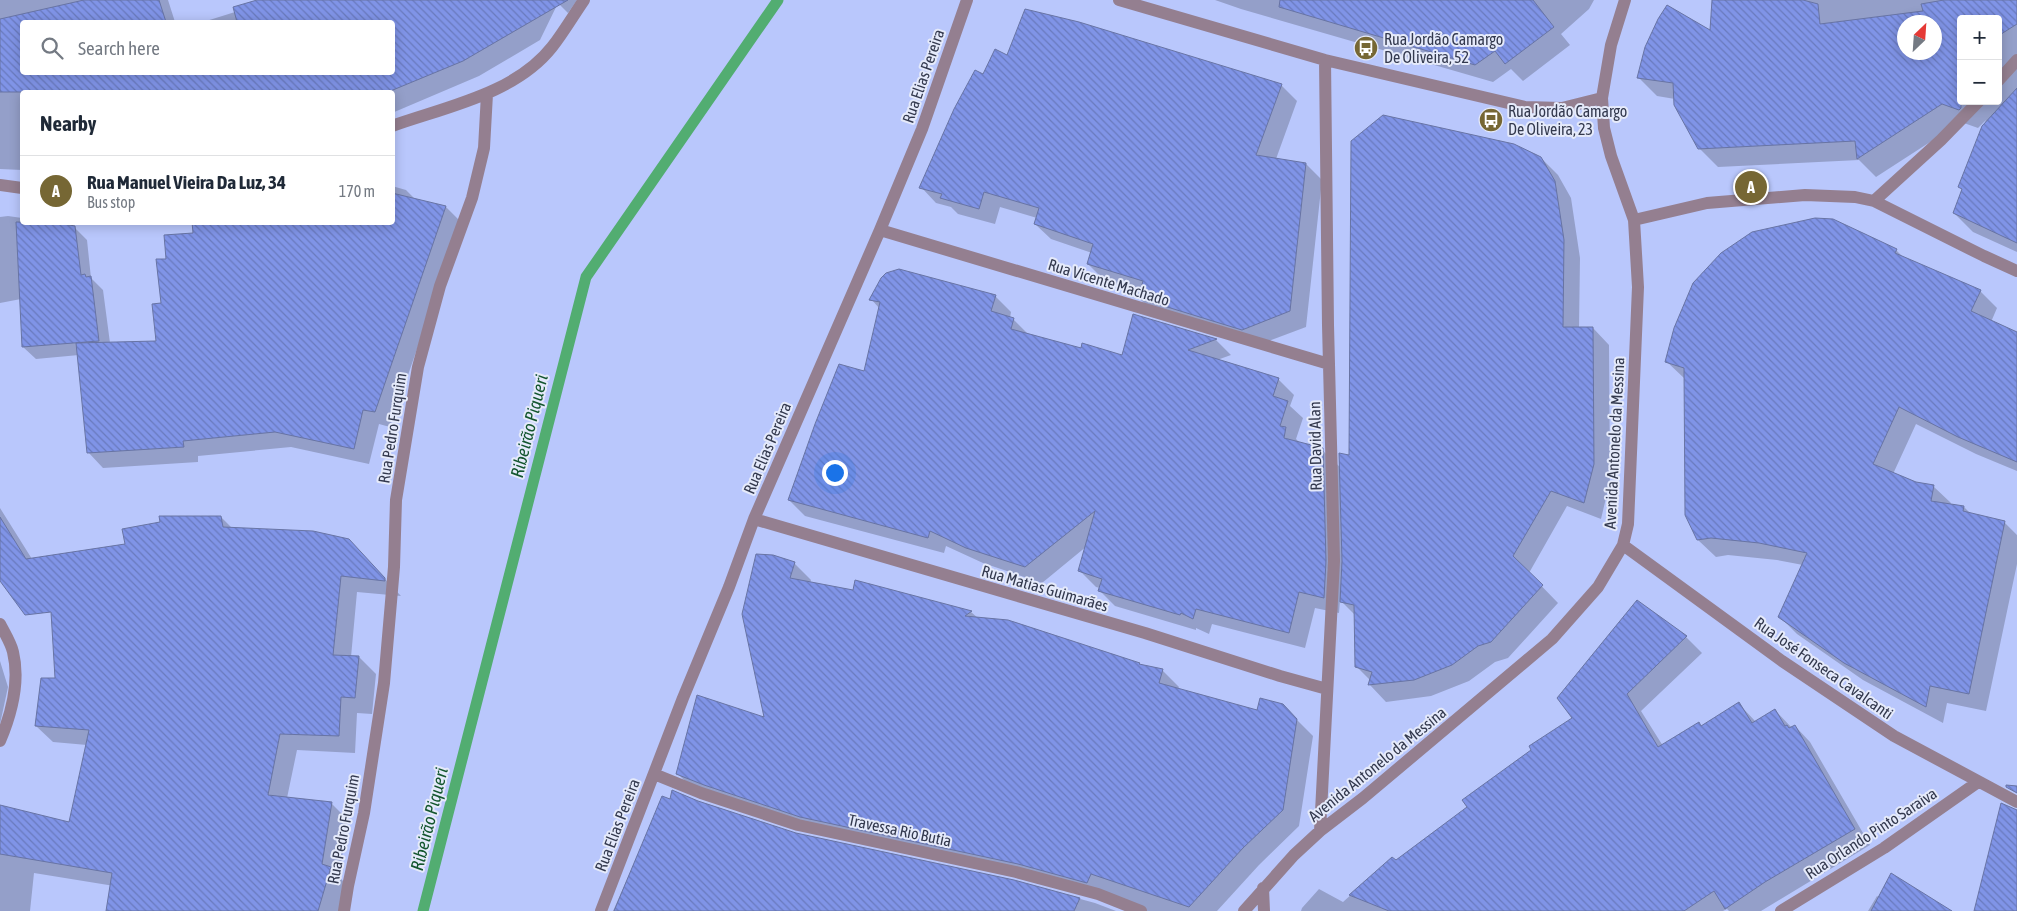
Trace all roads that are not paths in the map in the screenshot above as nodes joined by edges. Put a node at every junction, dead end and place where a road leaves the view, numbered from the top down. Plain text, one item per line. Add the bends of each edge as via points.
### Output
1 (584, 0) edge
2 (967, 0) edge
3 (1119, 0) edge
4 (1625, 0) edge
5 (1325, 60) junction
6 (2017, 60) edge
7 (2002, 77) edge
8 (487, 94) junction
9 (1602, 98) junction
10 (1975, 105) edge
11 (395, 125) edge
12 (0, 185) edge
13 (20, 188) edge
14 (1874, 201) junction
15 (1634, 220) junction
16 (880, 230) junction
17 (2017, 271) edge
18 (1329, 364) junction
19 (754, 519) junction
20 (1623, 544) junction
21 (0, 624) edge
22 (1327, 688) junction
23 (0, 741) edge
24 (654, 774) junction
25 (1978, 782) junction
26 (2017, 802) edge
27 (1320, 831) junction
28 (1263, 888) junction
29 (344, 911) edge
30 (601, 911) edge
31 (1141, 911) edge
32 (1244, 911) edge
33 (1264, 911) edge
34 (1781, 911) edge

1 - 8 street via 551,48 525,72
2 - 16 street, Rua Elias Pereira via 922,129
3 - 5 street
4 - 9 street, Avenida Antonelo da Messina via 1611,45
5 - 9 street via 1525,107 1562,108
5 - 18 street, Rua David Alan
6 - 7 street
8 - 11 street
8 - 29 street, Rua Pedro Furquim via 484,148 472,198 440,286 418,367 396,500 384,683 364,813
9 - 15 street, Avenida Antonelo da Messina via 1610,156
10 - 14 street
12 - 13 street
14 - 15 street via 1805,195 1707,203
14 - 17 street
15 - 20 street, Avenida Antonelo da Messina via 1638,287 1628,524
16 - 18 street, Rua Vicente Machado
16 - 19 street, Rua Elias Pereira
18 - 22 street, Rua David Alan via 1334,561
19 - 22 street, Rua Matias Guimarães
19 - 24 street, Rua Elias Pereira via 730,588
20 - 25 street, Rua José Fonseca Cavalcanti via 1782,660 1894,736
20 - 27 street, Avenida Antonelo da Messina via 1598,587 1552,639
21 - 23 street via 13,651 16,683
22 - 27 street, Rua David Alan
24 - 30 street, Rua Elias Pereira
24 - 31 street, Travessa Rio Butia via 701,793 798,824 1016,872 1098,894
25 - 26 street, Rua José Fonseca Cavalcanti
25 - 34 street, Rua Orlando Pinto Saraiva via 1884,848
27 - 28 street, Avenida Antonelo da Messina
28 - 32 street, Avenida Antonelo da Messina
28 - 33 street

